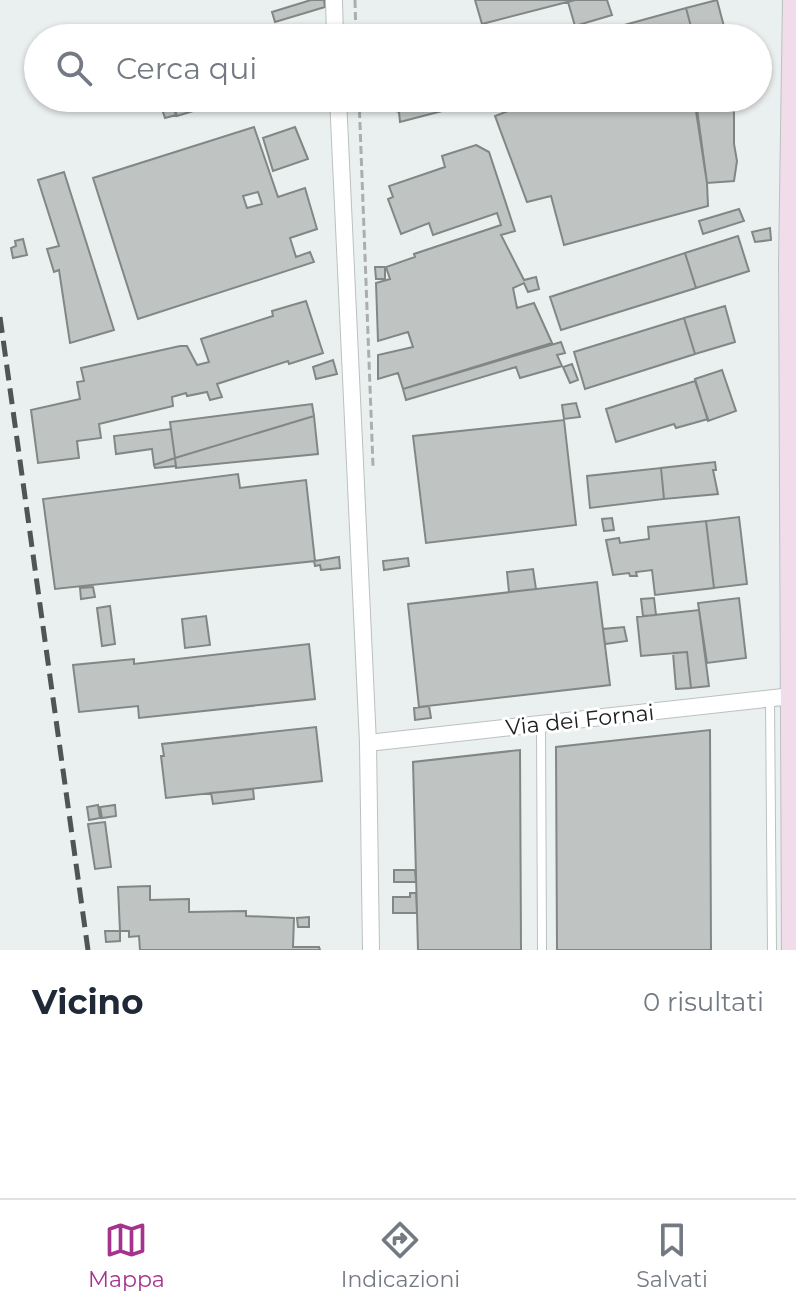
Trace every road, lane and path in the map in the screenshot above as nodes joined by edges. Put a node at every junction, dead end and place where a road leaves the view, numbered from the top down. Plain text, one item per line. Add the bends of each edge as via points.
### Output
1 (334, 0) edge
2 (355, 0) edge
3 (794, 0) edge
4 (335, 24) edge
5 (356, 24) edge
6 (339, 112) edge
7 (794, 143) edge
8 (794, 189) edge
9 (788, 708) edge
10 (541, 724) junction
11 (368, 743) junction
12 (794, 844) edge
13 (371, 950) edge
14 (542, 950) edge
15 (772, 950) edge
16 (793, 950) edge

1 - 4 street
2 - 5 path
3 - 7 main road
6 - 11 street
7 - 8 main road
8 - 9 main road
9 - 10 street, Via dei Fornai
9 - 12 main road
9 - 15 lane
10 - 11 street, Via dei Fornai
10 - 14 lane
11 - 13 street
12 - 16 main road

